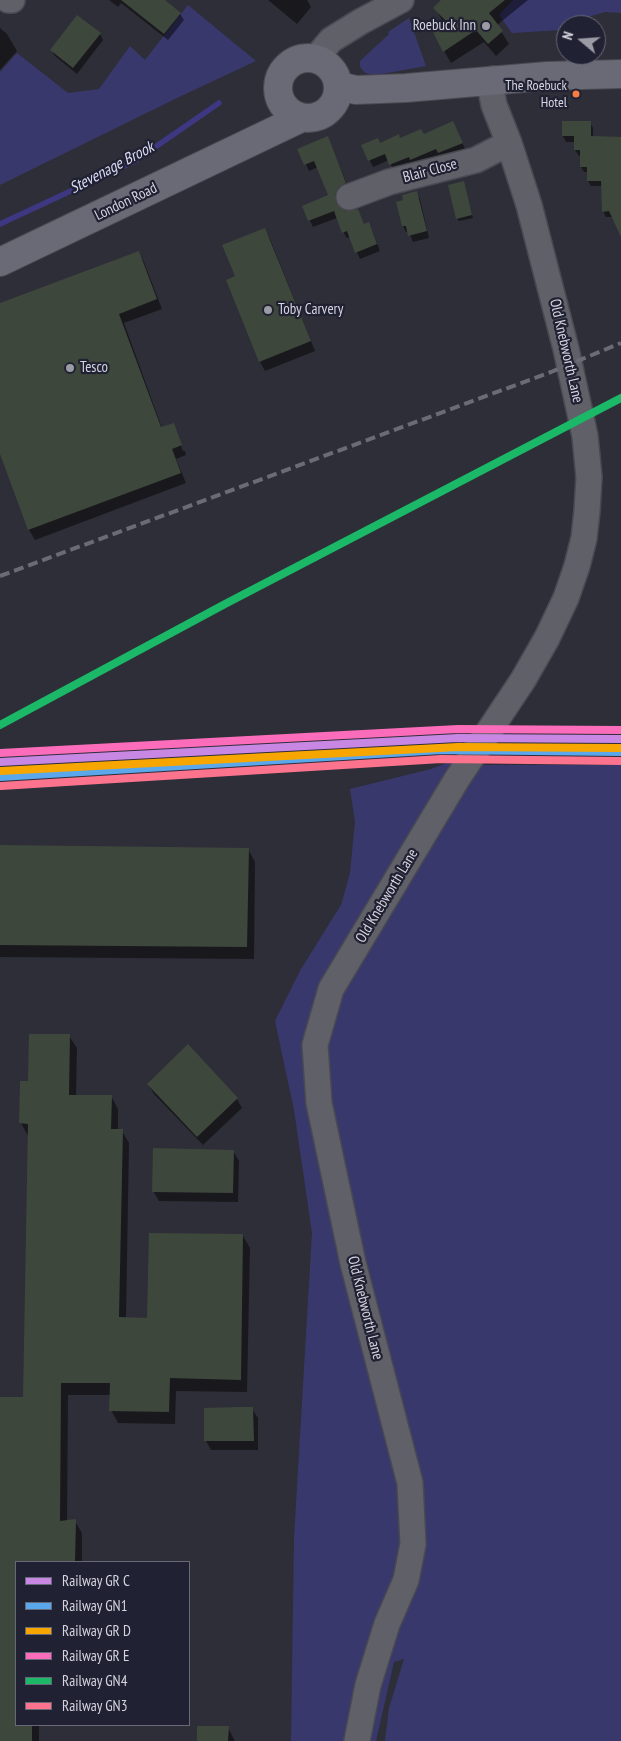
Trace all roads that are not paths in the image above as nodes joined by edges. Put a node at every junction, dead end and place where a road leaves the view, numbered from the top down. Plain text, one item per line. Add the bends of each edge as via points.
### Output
1 (8, 0) edge
2 (12, 0) edge
3 (401, 0) edge
4 (316, 58) junction
5 (621, 74) edge
6 (493, 79) junction
7 (339, 86) junction
8 (278, 94) junction
9 (302, 118) junction
10 (251, 142) junction
11 (509, 143) junction
12 (349, 197) dead end
13 (0, 262) edge
14 (357, 1741) edge

1 - 2 street
3 - 4 street via 331,40
4 - 7 main road via 328,64 336,74
4 - 8 main road via 301,58 288,65 279,78
5 - 6 main road
6 - 7 main road via 366,90
6 - 11 street, Old Knebworth Lane via 494,106
7 - 9 main road via 336,100 328,111 316,117
8 - 9 main road via 286,109
8 - 10 main road
9 - 10 main road, London Road
10 - 13 main road, London Road
11 - 12 street, Blair Close via 476,160 389,182
11 - 14 street, Old Knebworth Lane via 559,315 576,393 589,477 587,511 577,566 548,638 457,779 331,989 316,1045 319,1103 353,1263 410,1483 413,1544 406,1580 387,1624 368,1685

